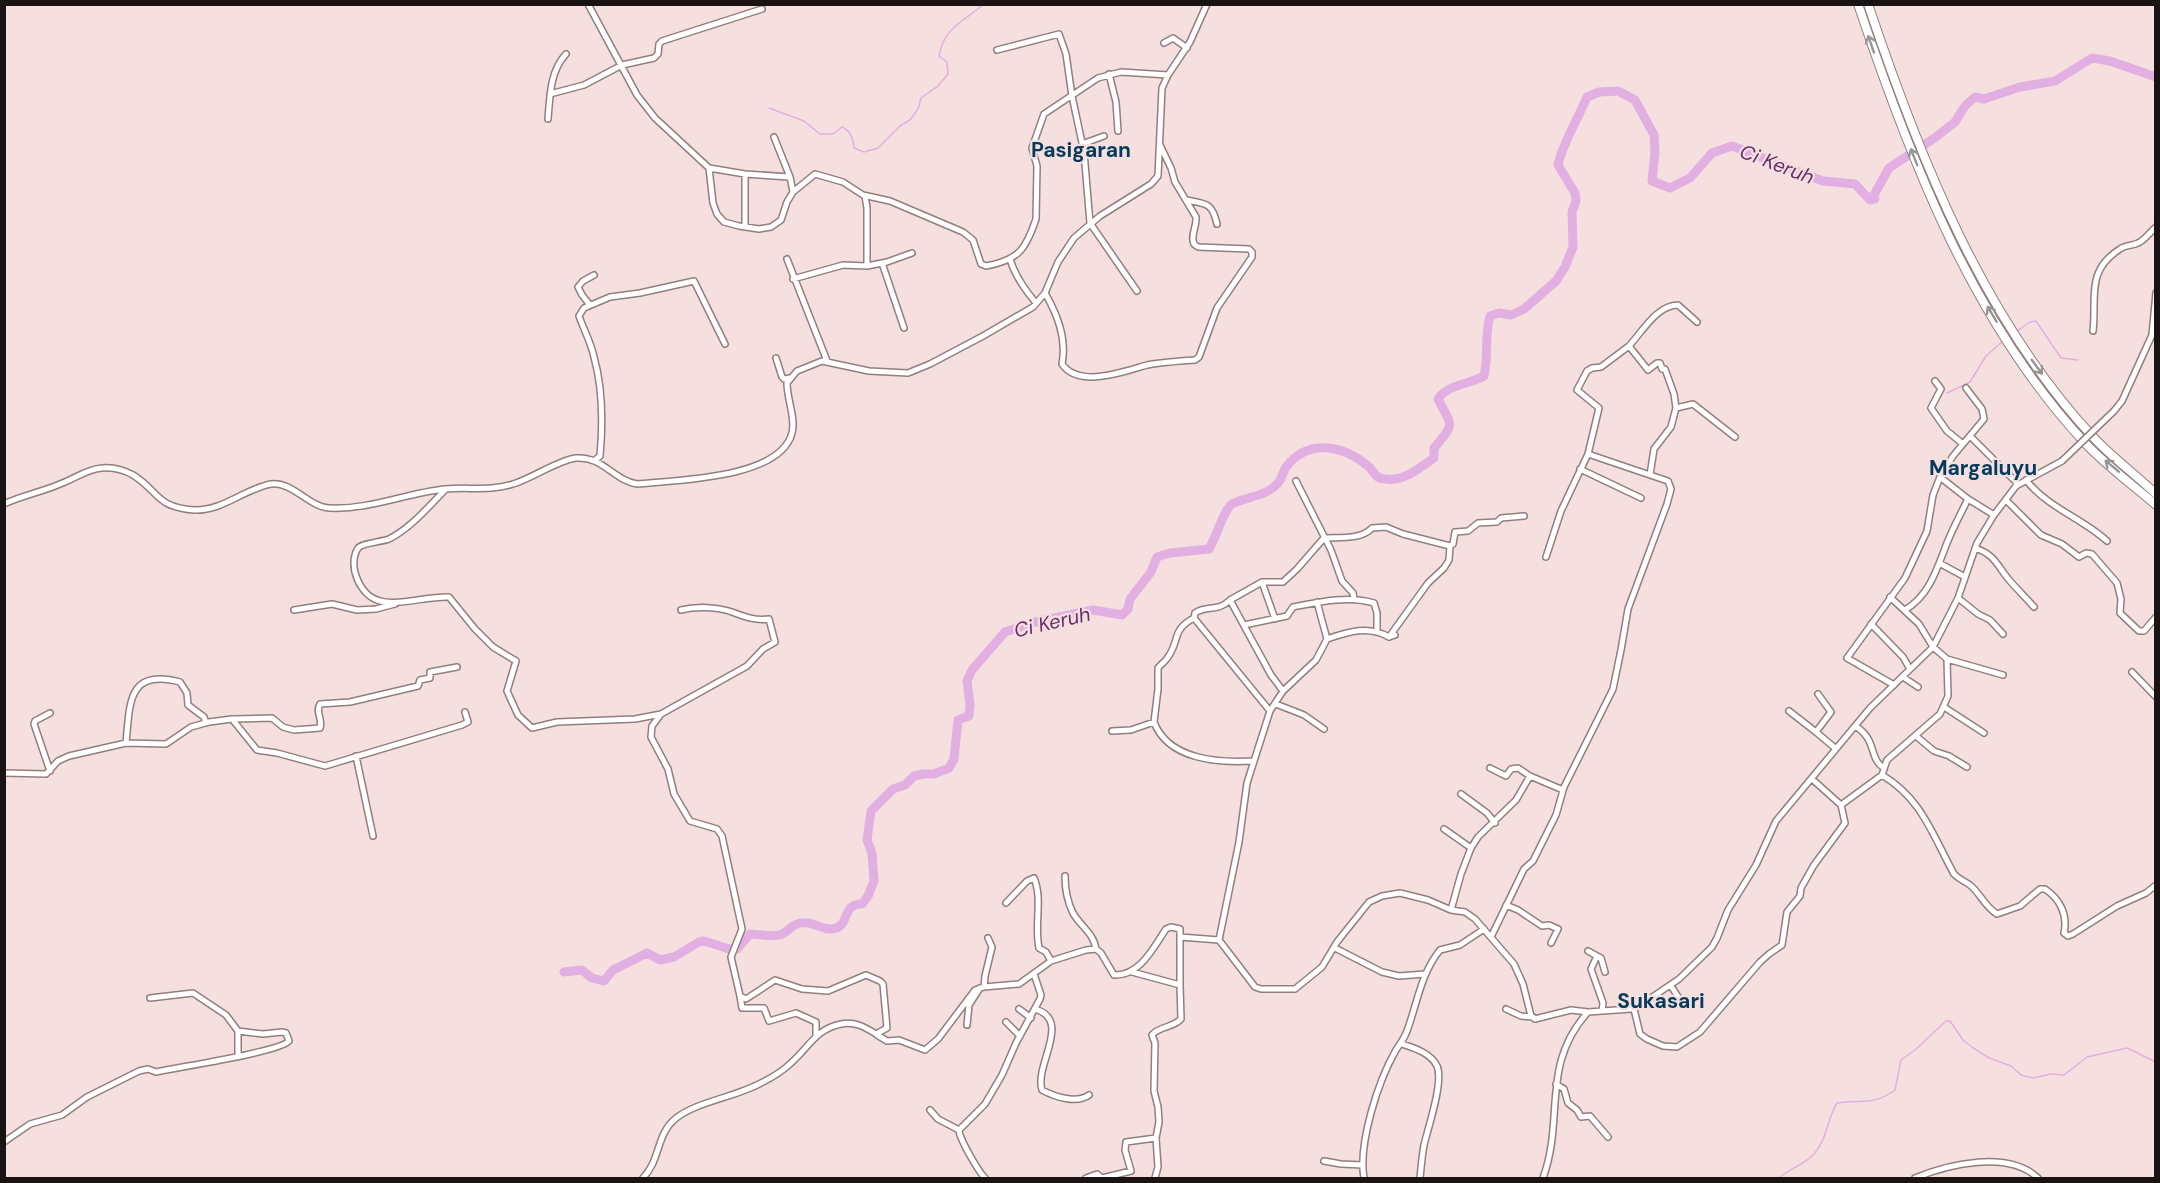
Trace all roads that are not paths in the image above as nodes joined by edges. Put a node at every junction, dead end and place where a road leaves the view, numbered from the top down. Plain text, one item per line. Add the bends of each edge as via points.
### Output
1 (1207, 4) edge
2 (1858, 4) edge
3 (1868, 4) edge
4 (589, 5) edge
5 (762, 9) dead end
6 (1164, 43) dead end
7 (1187, 48) junction
8 (997, 50) dead end
9 (566, 54) dead end
10 (622, 65) junction
11 (1109, 74) junction
12 (1168, 75) junction
13 (550, 94) junction
14 (1072, 96) junction
15 (548, 118) dead end
16 (1118, 131) dead end
17 (1104, 136) dead end
18 (774, 137) dead end
19 (1083, 144) junction
20 (1160, 144) junction
21 (709, 168) junction
22 (746, 174) junction
23 (790, 177) junction
24 (794, 192) junction
25 (865, 196) junction
26 (1186, 200) junction
27 (1090, 223) junction
28 (1217, 224) dead end
29 (745, 226) junction
30 (2156, 227) edge
31 (912, 253) dead end
32 (1010, 258) junction
33 (786, 259) dead end
34 (882, 263) junction
35 (867, 266) junction
36 (594, 275) dead end
37 (793, 279) junction
38 (1137, 291) dead end
39 (1045, 292) junction
40 (2156, 293) edge
41 (1036, 303) junction
42 (590, 305) junction
43 (1697, 322) dead end
44 (904, 328) dead end
45 (2093, 331) dead end
46 (725, 344) dead end
47 (1629, 346) junction
48 (776, 358) dead end
49 (827, 361) junction
50 (790, 378) junction
51 (1935, 381) dead end
52 (1966, 388) dead end
53 (1676, 408) junction
54 (1971, 436) junction
55 (1735, 437) dead end
56 (1964, 444) junction
57 (1588, 454) junction
58 (595, 460) junction
59 (1580, 469) junction
60 (1650, 475) junction
61 (1940, 477) junction
62 (2026, 480) junction
63 (1296, 481) dead end
64 (2018, 484) junction
65 (445, 489) junction
66 (2156, 494) edge
67 (1641, 498) dead end
68 (1968, 499) junction
69 (2006, 500) junction
70 (4, 504) edge
71 (2156, 505) edge
72 (1994, 515) junction
73 (1524, 516) dead end
74 (1324, 538) junction
75 (2107, 542) dead end
76 (1450, 546) junction
77 (1975, 548) junction
78 (1546, 557) dead end
79 (1941, 564) junction
80 (1965, 577) junction
81 (1262, 582) junction
82 (1890, 597) junction
83 (1958, 598) junction
84 (1354, 599) junction
85 (1230, 600) junction
86 (399, 602) junction
87 (1317, 602) junction
88 (2034, 607) dead end
89 (294, 610) dead end
90 (681, 610) dead end
91 (1905, 610) junction
92 (2156, 617) edge
93 (1194, 618) junction
94 (1275, 618) junction
95 (1871, 624) junction
96 (1244, 625) junction
97 (1377, 630) junction
98 (2003, 634) dead end
99 (1327, 639) junction
100 (1933, 647) junction
101 (1947, 659) junction
102 (457, 667) dead end
103 (1910, 669) junction
104 (2132, 672) dead end
105 (2002, 675) dead end
106 (1903, 677) junction
107 (1894, 686) junction
108 (1918, 687) dead end
109 (1283, 691) junction
110 (1818, 694) dead end
111 (2156, 697) edge
112 (1276, 704) junction
113 (1944, 707) junction
114 (1270, 711) junction
115 (1789, 711) dead end
116 (465, 712) dead end
117 (50, 713) dead end
118 (661, 714) junction
119 (232, 719) junction
120 (1154, 722) junction
121 (206, 723) junction
122 (1855, 726) junction
123 (1324, 729) dead end
124 (1112, 731) dead end
125 (1816, 732) junction
126 (1984, 733) dead end
127 (1916, 736) junction
128 (126, 744) junction
129 (1835, 748) junction
130 (356, 756) junction
131 (1253, 761) junction
132 (1967, 767) dead end
133 (1490, 768) dead end
134 (1884, 768) junction
135 (50, 771) junction
136 (4, 773) edge
137 (1882, 775) junction
138 (1530, 776) junction
139 (1812, 779) junction
140 (1563, 790) junction
141 (1461, 794) dead end
142 (1841, 805) junction
143 (1495, 823) junction
144 (1444, 829) dead end
145 (373, 836) dead end
146 (1471, 848) junction
147 (1065, 876) dead end
148 (2156, 885) edge
149 (1006, 903) dead end
150 (1506, 905) junction
151 (1451, 910) junction
152 (1484, 929) junction
153 (1180, 937) junction
154 (1491, 937) junction
155 (988, 938) dead end
156 (1219, 940) junction
157 (1551, 943) dead end
158 (1335, 948) junction
159 (1096, 949) junction
160 (1588, 951) dead end
161 (1597, 956) junction
162 (1051, 961) junction
163 (1132, 972) junction
164 (1605, 972) dead end
165 (1425, 974) junction
166 (1034, 975) junction
167 (1180, 985) junction
168 (1671, 986) junction
169 (982, 988) junction
170 (740, 996) junction
171 (150, 998) dead end
172 (1684, 1006) dead end
173 (1019, 1009) dead end
174 (1035, 1009) junction
175 (1506, 1009) dead end
176 (1634, 1009) junction
177 (1602, 1011) junction
178 (1588, 1012) junction
179 (1533, 1017) junction
180 (1030, 1018) junction
181 (1006, 1022) dead end
182 (967, 1025) dead end
183 (238, 1031) junction
184 (876, 1034) junction
185 (816, 1036) junction
186 (1020, 1036) junction
187 (1402, 1044) junction
188 (238, 1056) junction
189 (1556, 1084) junction
190 (1089, 1095) dead end
191 (930, 1110) dead end
192 (959, 1130) junction
193 (1608, 1137) dead end
194 (1156, 1138) junction
195 (4, 1142) edge
196 (1324, 1161) dead end
197 (1363, 1165) junction
198 (643, 1179) edge
199 (985, 1179) edge
200 (1086, 1179) edge
201 (1155, 1179) edge
202 (1364, 1179) edge
203 (1420, 1179) edge
204 (1544, 1179) edge
205 (1915, 1179) edge
206 (2038, 1179) edge

1 - 7 street
71 -> 2 highway via 2088,446 2030,374 1975,286 1936,211 1884,83
3 -> 66 highway via 1945,207 1983,281 2038,368 2096,440
4 - 10 street
5 - 10 street via 662,41 654,57
6 - 7 street via 1175,38
7 - 12 street
8 - 14 street via 1059,34
9 - 13 street via 558,63
10 - 13 street via 584,85
10 - 21 street via 637,95 655,118
11 - 12 street
11 - 14 street
11 - 16 street
12 - 20 street via 1161,96
13 - 15 street
14 - 19 street
14 - 32 street via 1044,114 1032,148 1037,166 1036,219 1025,248
17 - 19 street
18 - 23 street
19 - 27 street
20 - 26 street
20 - 27 street via 1155,181
21 - 22 street
21 - 29 street via 717,214 724,222
22 - 23 street
22 - 29 street
23 - 24 street
24 - 25 street via 815,174 843,182
24 - 29 street via 781,220 771,227
25 - 32 street via 890,201 963,232 973,240 984,266
25 - 35 street
26 - 28 street via 1212,207
26 - 39 street via 1196,220 1192,240 1195,246 1249,249 1252,254 1217,308 1197,358 1111,375 1084,376 1069,371 1062,364 1060,322
27 - 38 street
27 - 39 street via 1070,242
30 - 45 street via 2141,242 2117,251 2102,268 2092,295
31 - 34 street
32 - 41 street via 1015,273
33 - 37 street
34 - 35 street
34 - 44 street
35 - 37 street via 843,266
36 - 42 street via 579,287
37 - 49 street
39 - 41 street
40 - 62 street, bridge via 2152,335 2122,401 2062,460
41 - 49 street via 908,373 869,371
42 - 46 street via 610,297 694,281
42 - 58 street via 579,316 601,390 602,436 600,456
43 - 47 street via 1678,305 1671,305 1659,311
47 - 53 street via 1648,370 1657,363 1665,369
47 - 57 street via 1600,367 1587,371 1577,390 1599,408
48 - 50 street via 784,380
49 - 50 street via 797,370
50 - 58 street via 787,388 791,436 781,451 758,465 720,475 637,484
51 - 56 street via 1941,389 1931,408 1947,430
52 - 54 street via 1982,409 1984,419
53 - 55 street via 1696,405
53 - 60 street via 1671,427 1654,449
54 - 56 street
54 - 64 street
56 - 61 street
57 - 59 street
57 - 60 street
58 - 65 street via 574,458 506,486
59 - 67 street
59 - 78 street
60 - 140 street via 1671,484 1667,504 1628,609 1613,689
61 - 68 street
61 - 82 street via 1922,543 1905,578
62 - 64 street
62 - 75 street via 2046,501
63 - 74 street
64 - 69 street
65 - 70 street via 373,505 327,508 272,484 219,506 198,510 163,502 135,476 104,468
65 - 86 street via 399,533 358,548 353,566 364,592 381,602
68 - 72 street
68 - 79 street
69 - 72 street
69 - 92 street via 2041,535 2077,556 2092,554 2117,583 2120,613 2139,631 2144,631
72 - 77 street
73 - 76 street via 1478,523 1468,531 1457,531
74 - 76 street via 1368,534 1372,528 1386,527
74 - 81 street via 1283,582
74 - 84 street
76 - 97 street via 1444,568 1428,583 1392,636
77 - 80 street
77 - 88 street via 1998,563
79 - 80 street
79 - 91 street via 1927,590
80 - 83 street
81 - 85 street
81 - 94 street
82 - 91 street
82 - 95 street
83 - 98 street
83 - 100 street
84 - 87 street
84 - 97 street via 1374,603
85 - 93 street via 1220,608 1201,608
85 - 96 street
86 - 89 street via 376,609 357,610 332,604
86 - 118 street via 449,597 493,647 516,661 507,691 518,716 532,728 557,722
87 - 94 street via 1293,607 1287,616
87 - 99 street
90 - 118 street via 707,608 769,619 775,642 747,666
91 - 100 street
93 - 114 street
93 - 120 street via 1178,631 1168,657 1158,668
94 - 96 street
95 - 103 street
95 - 107 street via 1847,659
96 - 109 street via 1270,675
97 - 99 street
99 - 109 street via 1317,660
100 - 101 street
100 - 103 street
101 - 105 street
101 - 113 street via 1948,696
102 - 119 street via 429,672 430,678 420,680 418,686 350,702 320,704 320,728 294,730 272,718
103 - 106 street
104 - 111 street
106 - 107 street
106 - 108 street
107 - 122 street
109 - 112 street
110 - 125 street via 1831,712
112 - 114 street
112 - 123 street via 1304,715
113 - 126 street
113 - 127 street
114 - 131 street
115 - 125 street
116 - 130 street via 468,722 462,725
117 - 135 street via 34,723
118 - 170 street via 652,726 651,737 668,769 675,794 690,821 717,829 722,836 742,929 731,957
119 - 121 street
119 - 130 street via 259,751 321,766
120 - 124 street via 1131,730
120 - 131 street via 1162,738 1185,753 1214,761
121 - 128 street via 188,729 166,744
121 - 128 street via 188,705 180,681 148,680 130,701
122 - 129 street
122 - 134 street via 1870,740 1878,765
125 - 129 street
127 - 132 street via 1934,751
127 - 134 street via 1887,760
128 - 135 street via 69,756
129 - 139 street
130 - 145 street
131 - 156 street
133 - 138 street via 1506,776 1511,769 1518,768
134 - 137 street
135 - 136 street
137 - 142 street
137 - 148 street via 1896,783 1923,812 1954,874 1997,914 2016,909 2038,890 2044,890 2063,910 2064,933 2068,936
138 - 140 street
138 - 143 street via 1516,800
139 - 142 street
139 - 168 street via 1776,821 1712,947
140 - 150 street via 1556,816
141 - 143 street
142 - 176 street via 1845,823 1786,912 1782,945 1760,962 1700,1032 1677,1047 1663,1046 1640,1034
143 - 146 street
144 - 146 street
146 - 151 street
147 - 159 street via 1072,911
149 - 162 street via 1034,878 1038,886 1037,939 1039,948
150 - 154 street
150 - 157 street via 1542,926 1558,929
151 - 152 street via 1465,912
151 - 158 street via 1400,893 1382,896 1363,908
152 - 154 street
152 - 165 street via 1460,945 1440,950
153 - 156 street
153 - 163 street via 1180,929 1166,929
153 - 167 street
154 - 179 street via 1514,964
155 - 169 street via 992,947
156 - 158 street via 1250,981 1261,989 1295,989 1322,967
158 - 165 street via 1382,972 1399,976
159 - 162 street
159 - 163 street via 1114,975
160 - 161 street
161 - 164 street
161 - 177 street via 1591,969
162 - 166 street
163 - 167 street
165 - 187 street
166 - 169 street via 1012,986
166 - 174 street via 1041,994
167 - 194 street via 1181,1019 1152,1035 1159,1122
168 - 172 street
168 - 176 street
169 - 182 street via 969,1005
169 - 184 street via 971,994 928,1049 921,1050 899,1040 887,1041
170 - 184 street via 746,999 775,980 802,989 828,991 869,976 883,984 888,1024
170 - 185 street via 742,1008 764,1008 769,1021 796,1013 816,1022
171 - 183 street via 193,993 226,1016
173 - 180 street
174 - 180 street
174 - 190 street via 1050,1017 1052,1029 1042,1090 1077,1100
175 - 179 street via 1521,1017
176 - 177 street
177 - 178 street
178 - 179 street via 1571,1010
178 - 189 street via 1565,1044
180 - 186 street
181 - 186 street
183 - 188 street
183 - 188 street via 282,1032 289,1041 276,1048
184 - 185 street via 854,1023 824,1030
185 - 198 street via 791,1063 759,1084 676,1118 665,1131 651,1169
186 - 192 street via 985,1104
187 - 197 street via 1374,1107 1363,1148
187 - 203 street via 1420,1050 1437,1067 1439,1078
188 - 195 street via 156,1072 139,1071 87,1097 62,1115 30,1124
189 - 193 street via 1564,1089 1568,1103 1581,1117 1590,1116
189 - 204 street via 1553,1142
191 - 192 street
192 - 199 street via 962,1143
194 - 200 street via 1126,1142 1131,1171
194 - 201 street
196 - 197 street
197 - 202 street
205 - 206 street via 1955,1166 1992,1163 2023,1168

